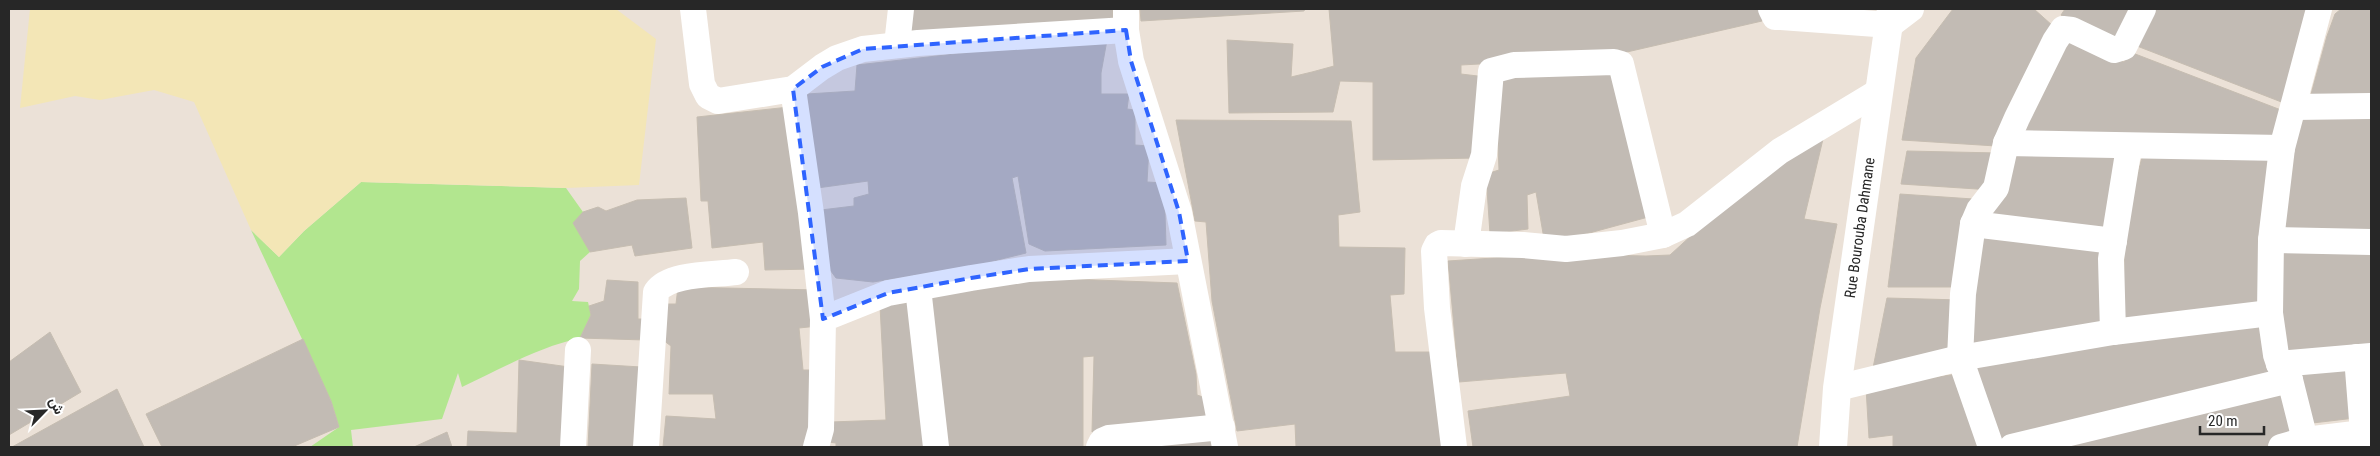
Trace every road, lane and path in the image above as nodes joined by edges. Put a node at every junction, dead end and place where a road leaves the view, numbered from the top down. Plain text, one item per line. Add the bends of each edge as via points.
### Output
1 (693, 9) edge
2 (901, 9) edge
3 (1771, 9) edge
4 (2143, 9) edge
5 (2319, 9) edge
6 (1898, 14) edge
7 (1126, 19) edge
8 (897, 46) junction
9 (793, 89) junction
10 (1878, 92) junction
11 (2371, 106) edge
12 (2294, 107) junction
13 (2006, 143) junction
14 (2130, 146) junction
15 (2282, 148) junction
16 (1973, 224) junction
17 (1663, 235) junction
18 (2271, 240) junction
19 (2114, 241) junction
20 (2371, 242) edge
21 (1466, 244) junction
22 (1188, 261) junction
23 (736, 272) dead end
24 (918, 288) junction
25 (2270, 313) junction
26 (823, 319) junction
27 (2113, 332) junction
28 (578, 350) dead end
29 (2364, 356) edge
30 (1960, 358) junction
31 (2284, 372) junction
32 (1837, 388) junction
33 (2367, 434) edge
34 (1223, 437) edge
35 (2293, 444) edge
36 (2019, 446) edge
37 (573, 447) edge
38 (646, 447) edge
39 (816, 447) edge
40 (936, 447) edge
41 (1099, 447) edge
42 (1454, 447) edge
43 (1833, 447) edge
44 (1991, 447) edge

1 - 9 street via 702,84 708,96 718,100
2 - 8 street
3 - 6 street via 1775,17 1781,18
4 - 13 street via 2124,47 2119,50 2063,28
5 - 12 street
6 - 10 street, Rue Bourouba Dahmane
7 - 8 street
7 - 22 street via 1131,61 1179,212
8 - 9 street via 863,49 837,58
9 - 26 street via 812,214
10 - 17 street via 1780,151 1687,224
10 - 32 street, Rue Bourouba Dahmane
11 - 12 street
12 - 15 street
13 - 14 street
13 - 16 street via 1996,188
14 - 15 street
14 - 19 street
15 - 18 street
16 - 19 street
16 - 30 street via 1963,294
17 - 21 street via 1566,249
17 - 21 street via 1621,64 1514,65 1491,71 1484,155 1474,186
18 - 20 street
18 - 25 street
19 - 27 street via 2110,278
21 - 42 street via 1441,243 1434,251 1437,308
22 - 24 street via 1029,269
22 - 34 street
23 - 38 street via 676,279 660,286 656,292
24 - 26 street via 888,294
24 - 40 street
25 - 27 street
25 - 31 street
26 - 39 street via 821,429
27 - 30 street
28 - 37 street
29 - 31 street
29 - 33 street
30 - 32 street
30 - 44 street
31 - 35 street
31 - 36 street
32 - 43 street, Rue Bourouba Dahmane
33 - 35 street
34 - 41 street via 1109,438

